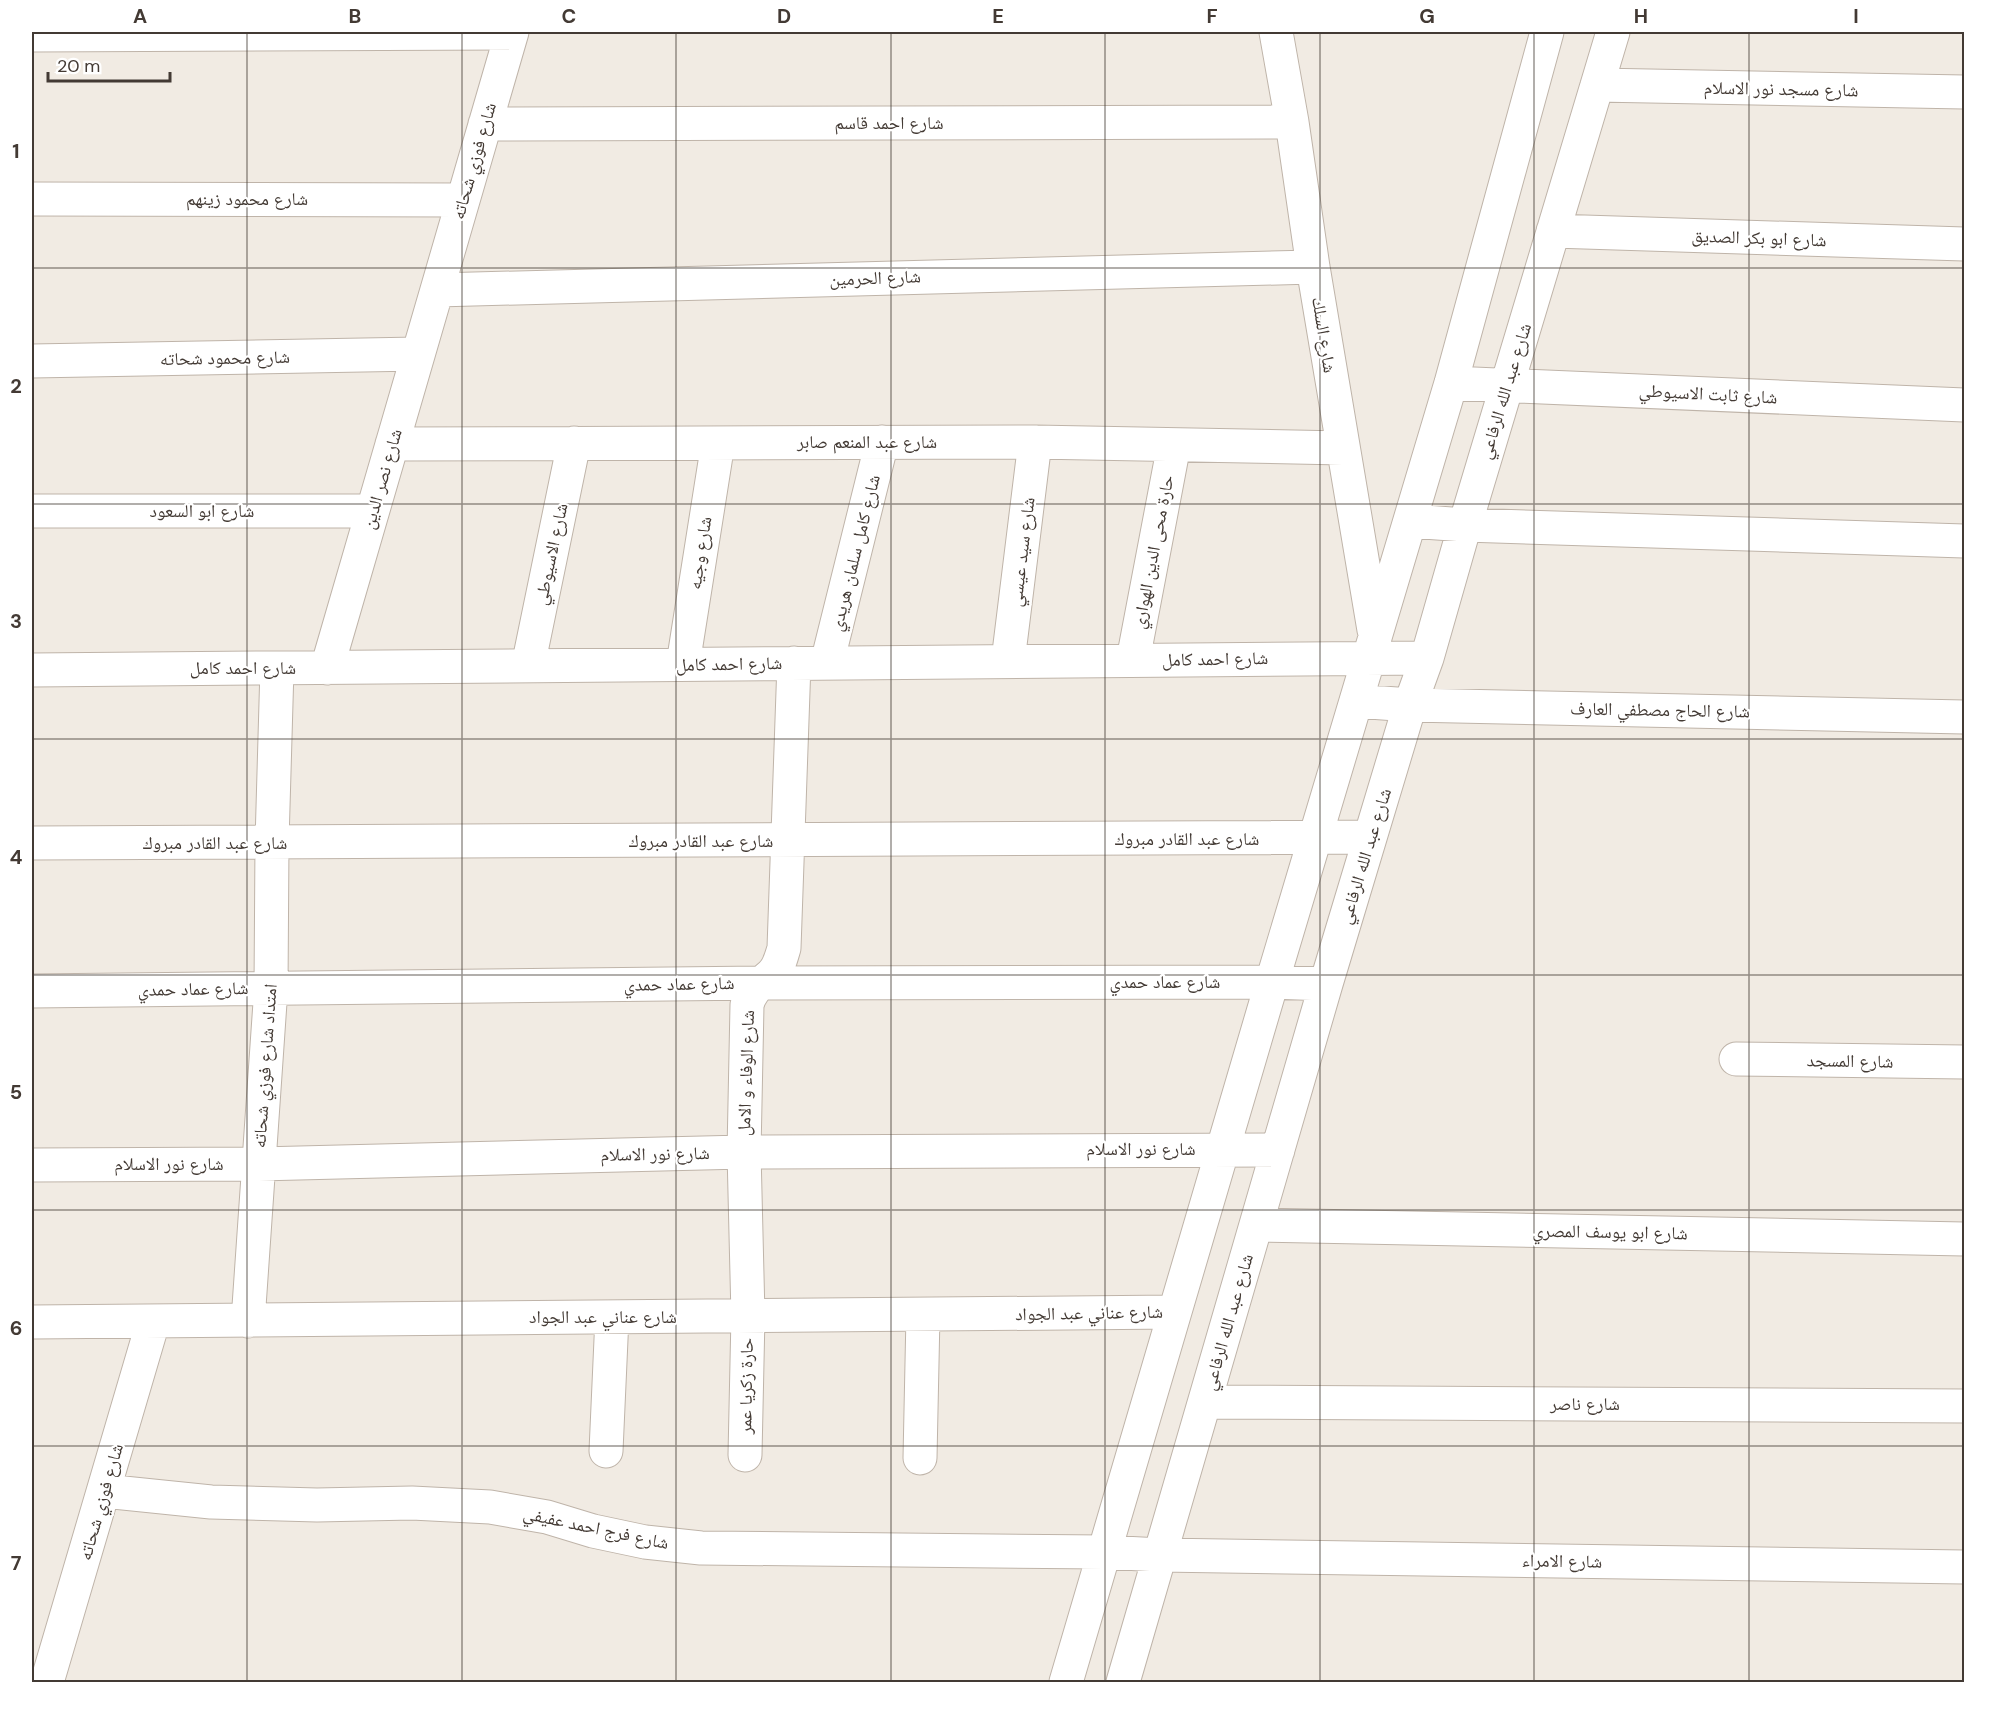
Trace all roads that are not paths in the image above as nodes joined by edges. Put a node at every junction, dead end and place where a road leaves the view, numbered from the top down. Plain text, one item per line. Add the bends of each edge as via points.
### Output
1 (511, 32) edge
2 (1276, 32) edge
3 (1547, 32) edge
4 (1613, 32) edge
5 (109, 33) edge
6 (296, 33) edge
7 (32, 35) edge
8 (1597, 85) junction
9 (1965, 92) edge
10 (1292, 122) junction
11 (485, 124) junction
12 (32, 199) edge
13 (463, 200) junction
14 (1553, 231) junction
15 (1965, 244) edge
16 (1313, 267) junction
17 (437, 290) junction
18 (418, 354) junction
19 (32, 362) edge
20 (1451, 383) junction
21 (1506, 385) junction
22 (1965, 405) edge
23 (882, 442) junction
24 (1035, 442) junction
25 (574, 443) junction
26 (718, 443) junction
27 (392, 444) junction
28 (1174, 445) junction
29 (1343, 448) junction
30 (32, 511) edge
31 (372, 511) junction
32 (1410, 521) junction
33 (1465, 525) junction
34 (1965, 541) edge
35 (1372, 648) junction
36 (1427, 658) junction
37 (1133, 660) junction
38 (1008, 661) junction
39 (794, 663) junction
40 (828, 663) junction
41 (683, 664) junction
42 (528, 666) junction
43 (277, 668) junction
44 (327, 668) junction
45 (32, 670) edge
46 (1356, 701) junction
47 (1410, 705) junction
48 (1965, 717) edge
49 (1370, 837) junction
50 (1316, 838) junction
51 (788, 840) junction
52 (272, 842) junction
53 (32, 843) edge
54 (1272, 982) junction
55 (761, 983) junction
56 (1326, 984) junction
57 (271, 988) junction
58 (32, 991) edge
59 (1736, 1059) dead end
60 (1965, 1062) edge
61 (1223, 1149) junction
62 (1278, 1150) junction
63 (744, 1152) junction
64 (259, 1164) junction
65 (32, 1165) edge
66 (1256, 1225) junction
67 (1965, 1239) edge
68 (1174, 1312) junction
69 (923, 1315) junction
70 (612, 1317) junction
71 (748, 1317) junction
72 (248, 1321) junction
73 (153, 1322) junction
74 (32, 1323) edge
75 (1205, 1402) junction
76 (1965, 1407) edge
77 (606, 1451) dead end
78 (745, 1455) dead end
79 (920, 1458) dead end
80 (104, 1491) junction
81 (1104, 1552) junction
82 (1160, 1555) junction
83 (1965, 1567) edge
84 (47, 1683) edge
85 (1066, 1683) edge
86 (1123, 1683) edge

1 - 6 street
1 - 11 street, شارع فوزي شحاته
2 - 10 street, شارع السلك
3 - 20 street
4 - 8 street, شارع عبد الله الرفاعي
5 - 6 street
5 - 7 street
8 - 9 street, شارع مسجد نور الاسلام
8 - 14 street, شارع عبد الله الرفاعي
10 - 11 street, شارع احمد قاسم
10 - 16 street, شارع السلك
11 - 13 street, شارع فوزي شحاته
12 - 13 street, شارع محمود زينهم
13 - 17 street, شارع فوزي شحاته
14 - 15 street, شارع ابو بكر الصديق
14 - 21 street, شارع عبد الله الرفاعي
16 - 17 street, شارع الحرمين
16 - 29 street, شارع السلك
17 - 18 street, شارع نصر الدين
18 - 19 street, شارع محمود شحاته
18 - 27 street, شارع نصر الدين
20 - 21 street, شارع ثابت الاسيوطي
20 - 32 street
21 - 22 street, شارع ثابت الاسيوطي
21 - 33 street, شارع عبد الله الرفاعي
23 - 24 street, شارع عبد المنعم صابر
23 - 26 street, شارع عبد المنعم صابر
23 - 40 street, شارع كامل سلمان هريدي
24 - 28 street, شارع عبد المنعم صابر
24 - 38 street, شارع سيد عيسي
25 - 26 street, شارع عبد المنعم صابر
25 - 27 street, شارع عبد المنعم صابر
25 - 42 street, شارع الاسيوطي
26 - 41 street, شارع وجيه
27 - 31 street, شارع نصر الدين
28 - 29 street, شارع عبد المنعم صابر
28 - 37 street, حارة محى الدين الهواري
29 - 35 street, شارع السلك
30 - 31 street, شارع ابو السعود
31 - 44 street, شارع نصر الدين
32 - 33 street
32 - 35 street
33 - 34 street
33 - 36 street, شارع عبد الله الرفاعي
35 - 36 street, شارع احمد كامل
35 - 37 street, شارع احمد كامل
35 - 46 street
36 - 47 street, شارع عبد الله الرفاعي
37 - 38 street, شارع احمد كامل
38 - 40 street, شارع احمد كامل
39 - 40 street, شارع احمد كامل
39 - 41 street, شارع احمد كامل
39 - 51 street, شارع الوفاء و الامل
41 - 42 street, شارع احمد كامل
42 - 44 street, شارع احمد كامل
43 - 44 street, شارع احمد كامل
43 - 45 street, شارع احمد كامل
43 - 52 street, امتداد شارع فوزي شحاته
46 - 47 street, شارع الحاج مصطفي العارف
46 - 50 street
47 - 48 street, شارع الحاج مصطفي العارف
47 - 49 street, شارع عبد الله الرفاعي
49 - 50 street, شارع عبد القادر مبروك
49 - 56 street, شارع عبد الله الرفاعي
50 - 51 street, شارع عبد القادر مبروك
50 - 54 street
51 - 52 street, شارع عبد القادر مبروك
51 - 55 street, شارع الوفاء و الامل via 784,948 773,974
52 - 53 street, شارع عبد القادر مبروك
52 - 57 street, امتداد شارع فوزي شحاته
54 - 55 street, شارع عماد حمدي
54 - 56 street, شارع عماد حمدي
54 - 61 street
55 - 57 street, شارع عماد حمدي
55 - 63 street, شارع الوفاء و الامل via 754,988 747,1005
56 - 62 street, شارع عبد الله الرفاعي
57 - 58 street, شارع عماد حمدي
57 - 64 street, امتداد شارع فوزي شحاته
59 - 60 street, شارع المسجد
61 - 62 street, شارع نور الاسلام
61 - 63 street, شارع نور الاسلام
61 - 68 street
62 - 66 street, شارع عبد الله الرفاعي
63 - 64 street, شارع نور الاسلام
63 - 71 street, شارع الوفاء و الامل
64 - 65 street, شارع نور الاسلام
64 - 72 street, امتداد شارع فوزي شحاته
66 - 67 street, شارع ابو يوسف المصري
66 - 75 street, شارع عبد الله الرفاعي
68 - 69 street, شارع عناني عبد الجواد
68 - 81 street
69 - 71 street, شارع عناني عبد الجواد
69 - 79 street
70 - 71 street, شارع عناني عبد الجواد
70 - 72 street, شارع عناني عبد الجواد
70 - 77 street
71 - 78 street, حارة زكريا عمر
72 - 73 street, شارع عناني عبد الجواد
73 - 74 street, شارع عناني عبد الجواد
73 - 80 street, شارع فوزي شحاته
75 - 76 street, شارع ناصر
75 - 82 street, شارع عبد الله الرفاعي
80 - 81 street, شارع فرج احمد عفيفي via 211,1502 412,1503 490,1508 548,1517 645,1542 701,1548
80 - 84 street, شارع فوزي شحاته
81 - 82 street, شارع فرج احمد عفيفي
81 - 85 street
82 - 83 street, شارع الامراء
82 - 86 street, شارع عبد الله الرفاعي

